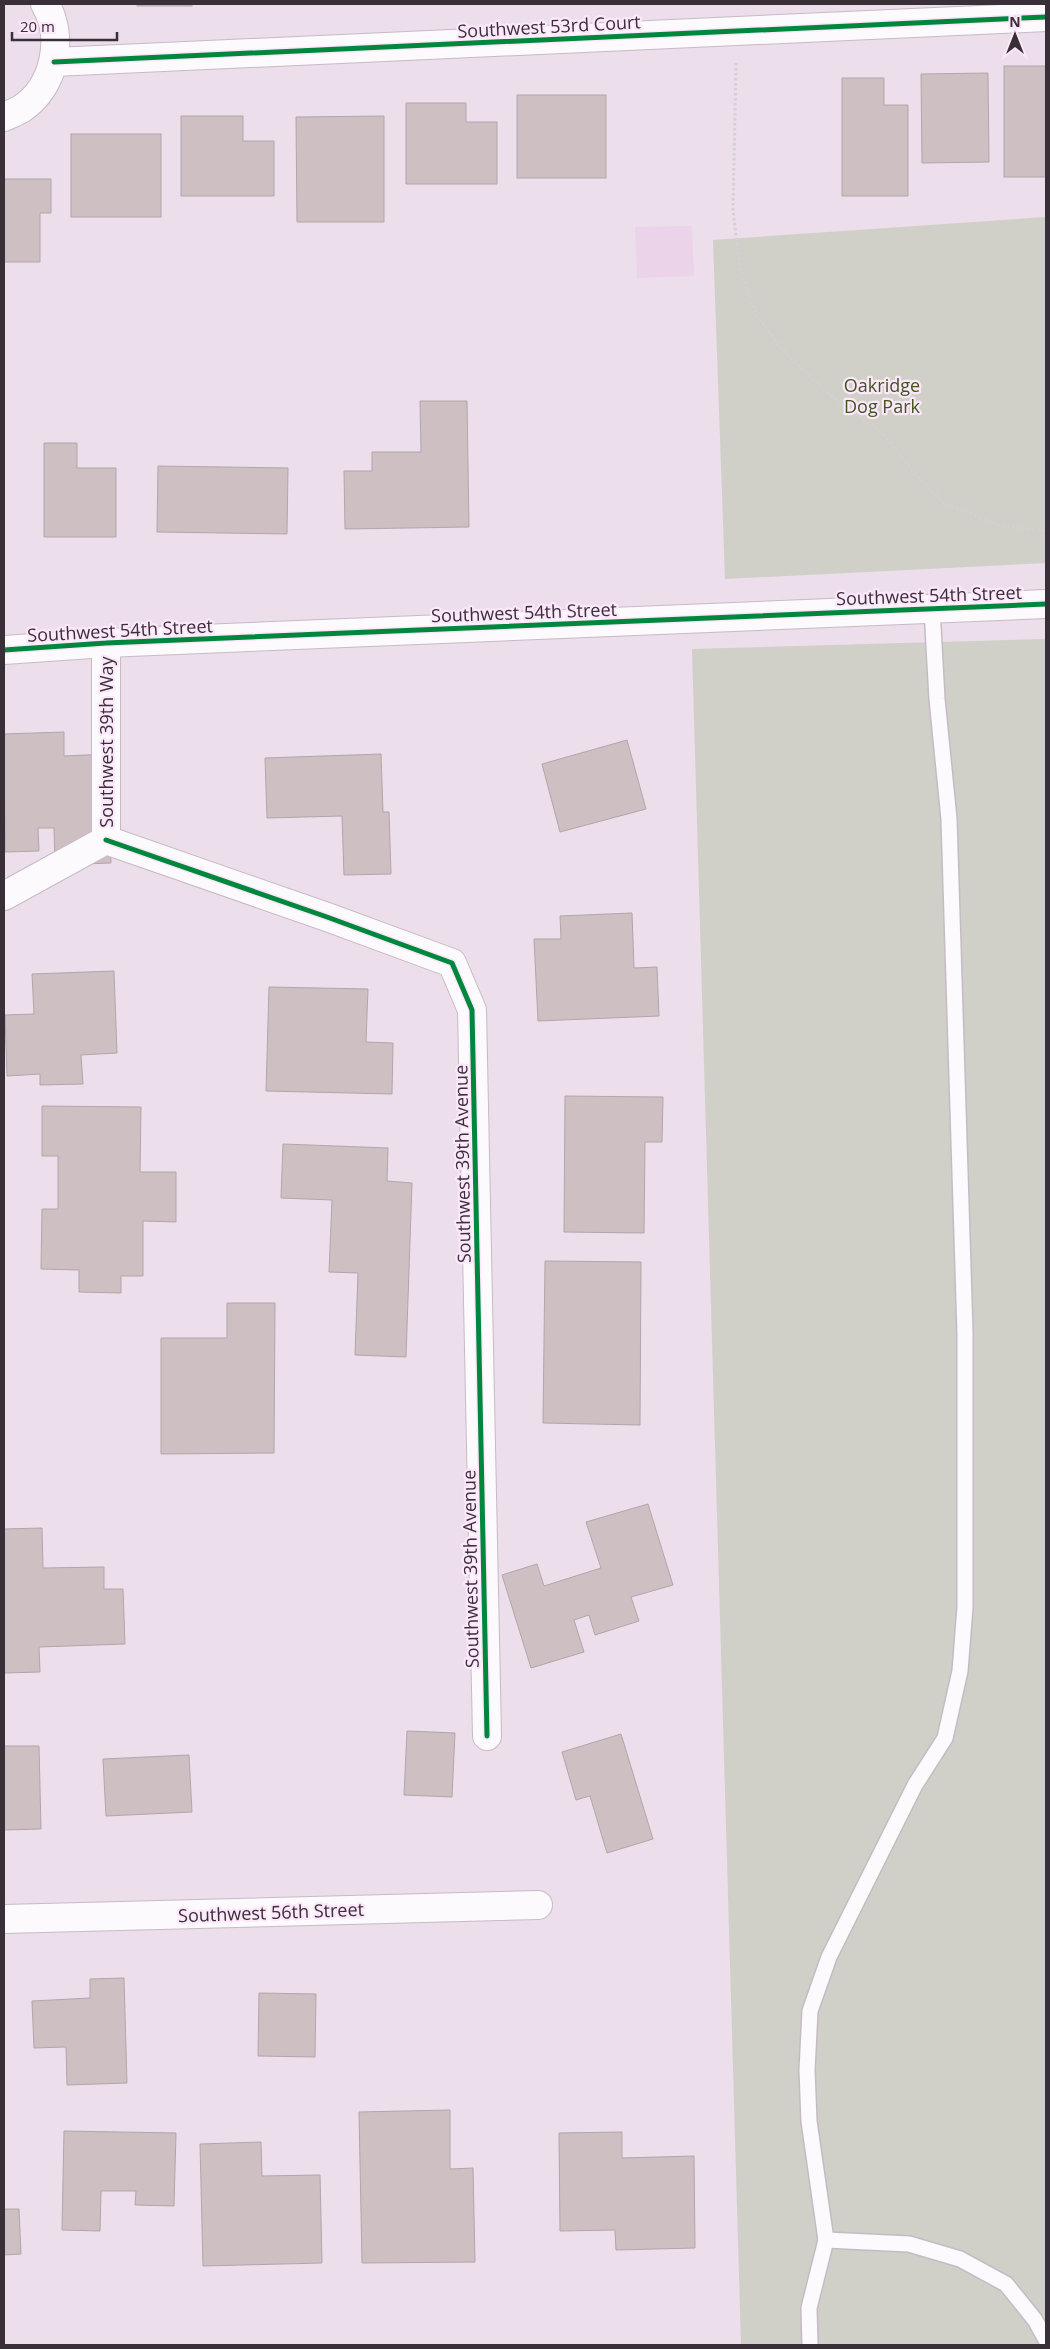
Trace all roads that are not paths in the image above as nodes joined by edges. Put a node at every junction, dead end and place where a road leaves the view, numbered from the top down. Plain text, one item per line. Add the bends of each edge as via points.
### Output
1 (44, 4) edge
2 (971, 12) edge
3 (1046, 17) edge
4 (54, 62) junction
5 (4, 117) edge
6 (1046, 604) edge
7 (932, 609) junction
8 (106, 643) junction
9 (4, 650) edge
10 (106, 840) junction
11 (4, 896) edge
12 (487, 1736) dead end
13 (538, 1904) dead end
14 (4, 1919) edge
15 (826, 2240) junction
16 (1046, 2340) edge
17 (810, 2345) edge

1 - 4 street via 50,13 56,37
2 - 3 street, Southwest 53rd Court
2 - 4 street, Southwest 53rd Court via 736,32
4 - 5 street via 42,88 23,108
6 - 7 street, Southwest 54th Street
7 - 8 street, Southwest 54th Street
7 - 15 lane via 949,819 965,1333 965,1607 960,1671 945,1738 915,1785 834,1948 810,2011 809,2121
8 - 9 street, Southwest 54th Street
8 - 10 street, Southwest 39th Way
10 - 11 street
10 - 12 street, Southwest 39th Avenue via 452,963 469,1002 473,1030
13 - 14 street, Southwest 56th Street
15 - 16 lane via 909,2244 960,2259 1006,2284 1035,2320
15 - 17 lane via 809,2308

